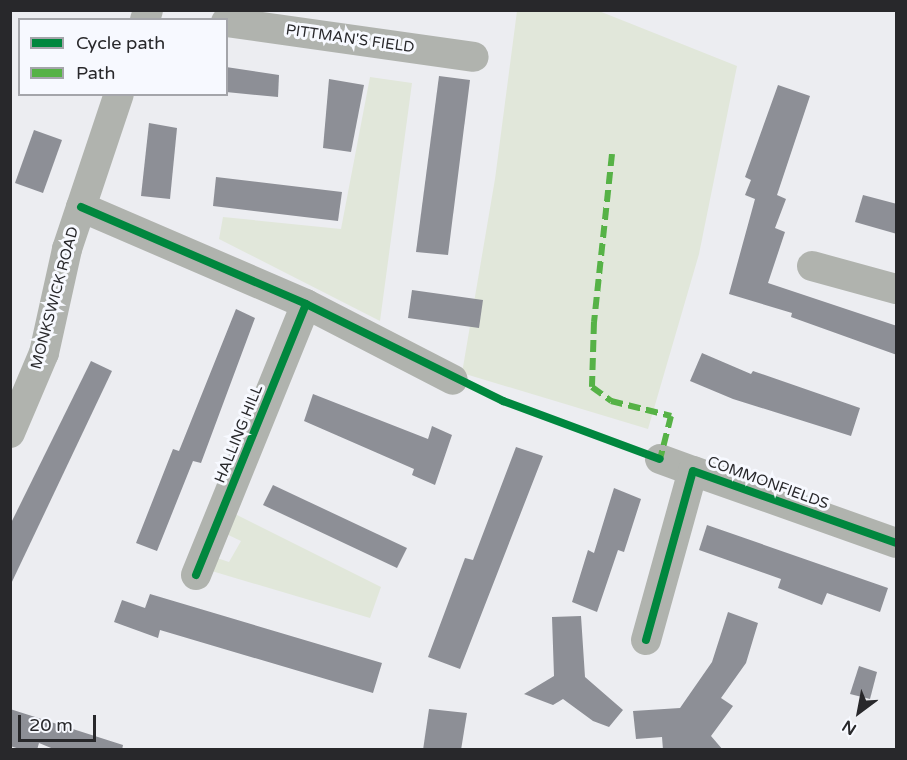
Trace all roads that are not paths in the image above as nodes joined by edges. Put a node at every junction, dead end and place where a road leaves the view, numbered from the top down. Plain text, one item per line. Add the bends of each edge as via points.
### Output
1 (202, 10) edge
2 (217, 18) edge
3 (228, 22) edge
4 (474, 57) dead end
5 (118, 96) edge
6 (81, 207) junction
7 (812, 266) dead end
8 (897, 289) edge
9 (306, 304) junction
10 (453, 380) dead end
11 (10, 433) edge
12 (660, 459) dead end
13 (693, 471) junction
14 (897, 543) edge
15 (196, 574) dead end
16 (646, 640) dead end

1 - 2 street
3 - 4 street, PITTMAN'S FIELD
5 - 6 street, MONKSWICK ROAD
6 - 9 street
6 - 11 street, MONKSWICK ROAD via 67,249 44,352
7 - 8 street
9 - 10 street
9 - 15 street, HALLING HILL
12 - 13 street, COMMONFIELDS
13 - 14 street, COMMONFIELDS
13 - 16 street, COMMONFIELDS

